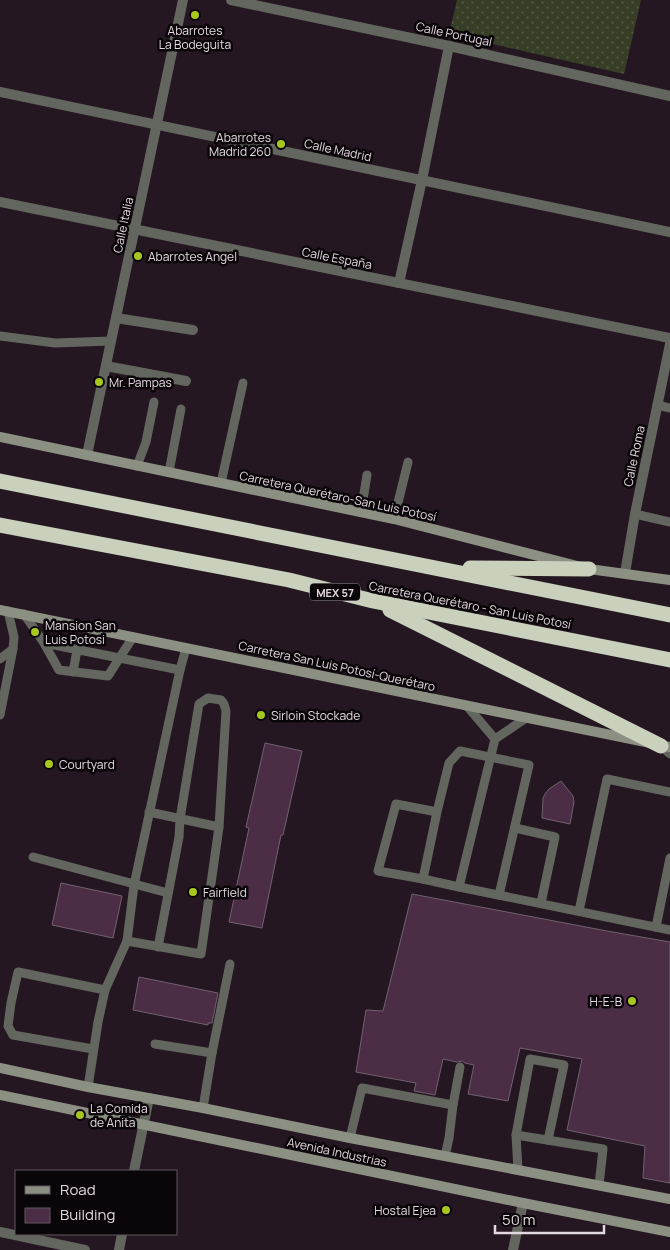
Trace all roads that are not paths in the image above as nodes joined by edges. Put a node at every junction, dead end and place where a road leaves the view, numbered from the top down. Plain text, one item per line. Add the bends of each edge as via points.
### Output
1 (182, 0) edge
2 (231, 0) edge
3 (449, 46) junction
4 (0, 92) edge
5 (670, 96) edge
6 (156, 125) junction
7 (422, 180) junction
8 (0, 202) edge
9 (134, 230) junction
10 (670, 232) edge
11 (399, 283) junction
12 (116, 318) junction
13 (192, 330) dead end
14 (0, 336) edge
15 (670, 338) edge
16 (111, 340) junction
17 (670, 344) edge
18 (106, 366) junction
19 (186, 381) dead end
20 (243, 382) dead end
21 (154, 402) dead end
22 (658, 405) junction
23 (670, 408) edge
24 (181, 409) dead end
25 (0, 437) edge
26 (87, 455) junction
27 (408, 462) dead end
28 (137, 466) junction
29 (168, 472) junction
30 (367, 475) dead end
31 (0, 481) edge
32 (221, 483) junction
33 (360, 512) junction
34 (635, 514) junction
35 (394, 519) junction
36 (670, 522) edge
37 (0, 524) edge
38 (434, 567) junction
39 (589, 569) junction
40 (626, 573) junction
41 (670, 580) edge
42 (373, 601) junction
43 (4, 610) edge
44 (24, 614) junction
45 (670, 615) edge
46 (133, 637) junction
47 (44, 643) junction
48 (186, 648) junction
49 (14, 649) junction
50 (77, 650) junction
51 (0, 658) edge
52 (119, 658) junction
53 (670, 660) edge
54 (180, 670) junction
55 (73, 672) junction
56 (467, 706) junction
57 (0, 715) edge
58 (526, 718) junction
59 (495, 739) junction
60 (667, 749) edge
61 (491, 757) junction
62 (670, 792) edge
63 (149, 812) junction
64 (437, 812) junction
65 (180, 819) junction
66 (219, 827) junction
67 (515, 828) junction
68 (33, 857) dead end
69 (670, 858) edge
70 (423, 879) junction
71 (134, 885) junction
72 (459, 887) junction
73 (168, 893) junction
74 (499, 895) junction
75 (541, 903) junction
76 (579, 911) junction
77 (656, 927) junction
78 (670, 930) edge
79 (128, 941) junction
80 (158, 947) junction
81 (230, 964) dead end
82 (105, 990) junction
83 (155, 1044) dead end
84 (93, 1049) junction
85 (212, 1053) junction
86 (460, 1066) dead end
87 (0, 1068) edge
88 (88, 1087) junction
89 (0, 1095) edge
90 (149, 1098) junction
91 (452, 1105) junction
92 (203, 1108) junction
93 (143, 1125) junction
94 (516, 1135) junction
95 (350, 1138) junction
96 (548, 1140) junction
97 (446, 1156) junction
98 (134, 1170) edge
99 (518, 1170) junction
100 (598, 1185) junction
101 (670, 1199) edge
102 (523, 1203) junction
103 (0, 1232) edge
104 (670, 1232) edge
105 (122, 1235) edge
106 (85, 1250) edge
107 (118, 1250) edge
108 (513, 1250) edge

1 - 6 street, Calle Italia
2 - 3 street, Calle Portugal
3 - 5 street, Calle Portugal
3 - 7 street
4 - 6 street, Calle Madrid
6 - 7 street, Calle Madrid
6 - 9 street, Calle Italia
7 - 10 street, Calle Madrid
7 - 11 street
8 - 9 street, Calle España
9 - 11 street, Calle España
9 - 12 street, Calle Italia
11 - 15 street, Calle España
12 - 13 street
12 - 16 street, Calle Italia
14 - 16 lane via 55,343
16 - 18 street, Calle Italia
17 - 22 street, Calle Roma
18 - 19 street
18 - 26 street, Calle Italia
20 - 32 lane
21 - 28 lane via 146,442
22 - 23 lane
22 - 34 street, Calle Roma
24 - 29 lane
25 - 26 main road, Carretera Querétaro-San Luis Potosí
26 - 28 main road, Carretera Querétaro-San Luis Potosí
27 - 35 lane
28 - 29 main road, Carretera Querétaro-San Luis Potosí
29 - 32 main road, Carretera Querétaro-San Luis Potosí
30 - 33 lane
31 - 38 highway
32 - 33 main road, Carretera Querétaro-San Luis Potosí
33 - 35 main road, Carretera Querétaro-San Luis Potosí
34 - 36 lane
34 - 40 street, Calle Roma
35 - 39 main road, Carretera Querétaro-San Luis Potosí
37 - 42 highway, Carretera Querétaro - San Luis Potosí / MEX 57 via 289,580
38 - 39 highway
38 - 45 highway
39 - 40 main road, Carretera Querétaro-San Luis Potosí
40 - 41 main road, Carretera Querétaro-San Luis Potosí
42 - 53 highway, Carretera Querétaro - San Luis Potosí / MEX 57
42 - 60 highway
43 - 44 main road, Carretera San Luis Potosí-Querétaro
43 - 49 lane via 14,637
44 - 46 main road, Carretera San Luis Potosí-Querétaro
44 - 47 lane
46 - 48 main road, Carretera San Luis Potosí-Querétaro
46 - 52 lane
47 - 50 lane
47 - 55 lane via 59,670
48 - 54 lane
48 - 56 main road, Carretera San Luis Potosí-Querétaro
49 - 51 lane
49 - 57 lane
50 - 52 lane
50 - 55 lane
52 - 54 lane
52 - 55 lane via 108,676
54 - 63 lane
56 - 58 main road, Carretera San Luis Potosí-Querétaro
56 - 59 lane
58 - 59 lane
58 - 60 main road, Carretera San Luis Potosí-Querétaro
59 - 61 lane
61 - 64 lane via 460,750 449,763
61 - 67 lane via 529,765
61 - 72 lane
62 - 76 lane via 607,779
63 - 65 lane
63 - 71 lane
64 - 70 lane
64 - 70 lane via 396,804 378,871
65 - 66 lane
65 - 66 lane via 199,704 208,698 221,700 226,711
65 - 73 lane
66 - 80 lane via 201,954
67 - 74 lane
67 - 75 lane via 555,837
68 - 71 lane
69 - 77 lane
70 - 72 lane
71 - 73 lane
71 - 79 lane
72 - 74 lane
73 - 80 lane
74 - 75 lane
75 - 76 lane
76 - 77 lane
77 - 78 lane
79 - 80 lane
79 - 82 lane
81 - 85 lane
82 - 84 lane
82 - 84 lane via 18,972 11,1002 8,1026 13,1035
83 - 85 lane
84 - 88 lane
85 - 92 lane
86 - 91 lane
87 - 88 main road, Avenida Industrias
88 - 90 main road, Avenida Industrias
89 - 93 main road, Avenida Industrias
90 - 92 main road, Avenida Industrias
90 - 93 street
91 - 95 lane via 362,1088
91 - 97 lane
92 - 95 main road, Avenida Industrias
93 - 98 street
93 - 102 main road, Avenida Industrias
94 - 96 lane
94 - 96 lane via 530,1060 564,1065
94 - 99 lane
95 - 97 main road, Avenida Industrias
96 - 100 lane via 603,1149
97 - 99 main road, Avenida Industrias
99 - 100 main road, Avenida Industrias
100 - 101 main road, Avenida Industrias
102 - 104 main road, Avenida Industrias
102 - 108 street
103 - 106 street
105 - 107 street

